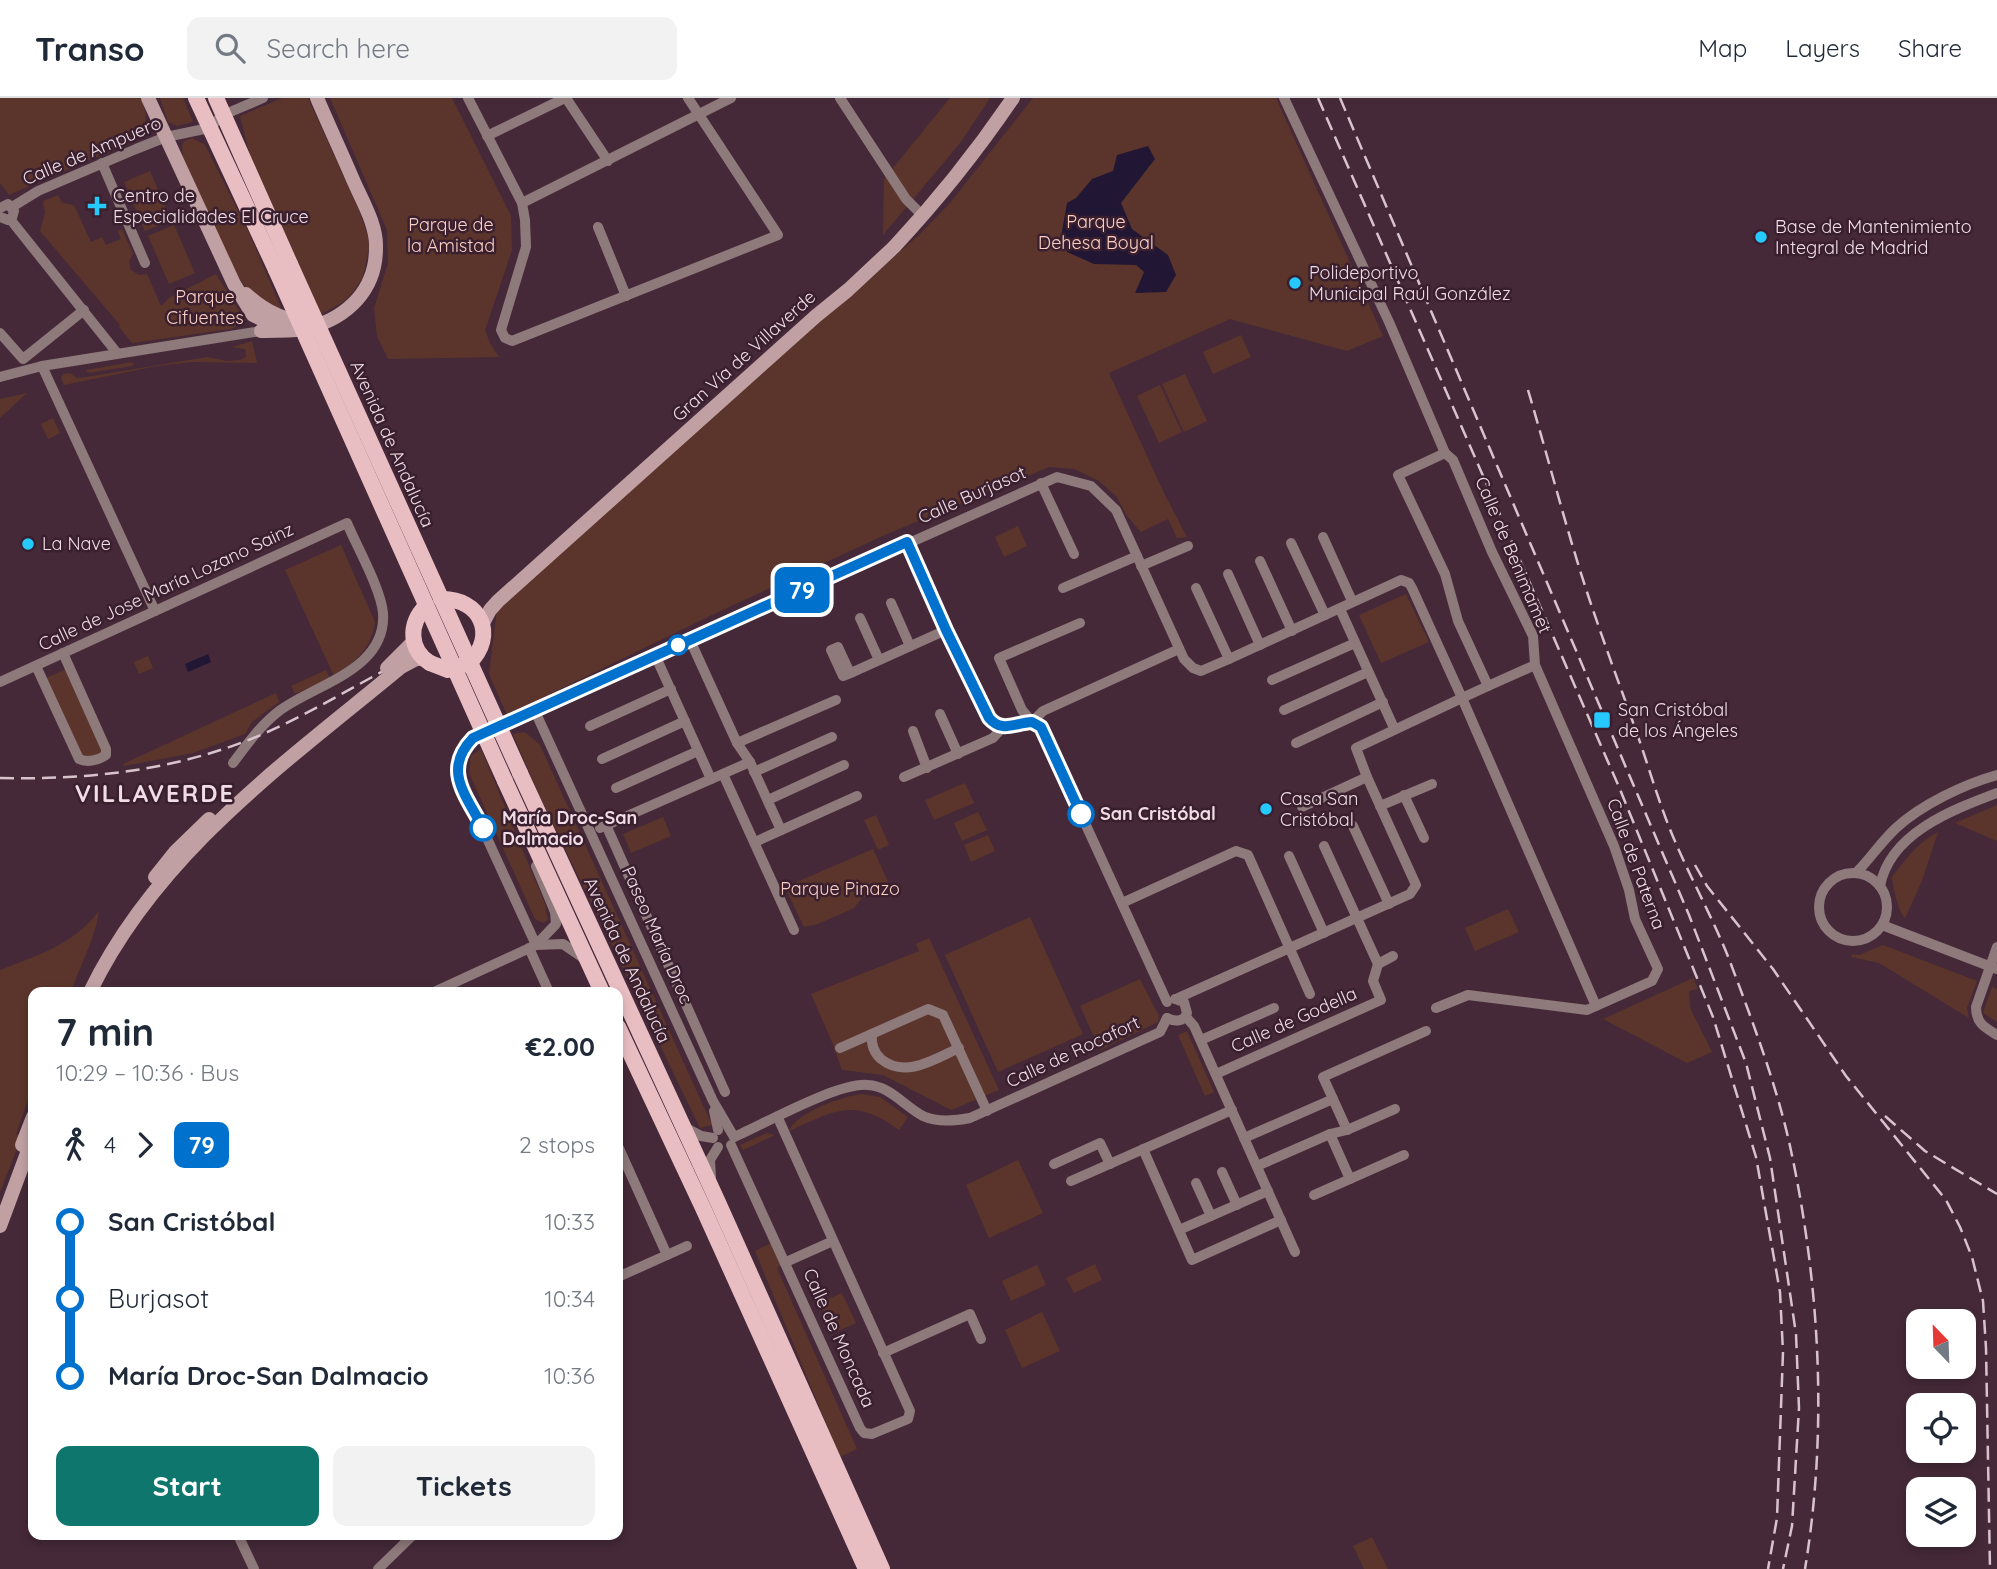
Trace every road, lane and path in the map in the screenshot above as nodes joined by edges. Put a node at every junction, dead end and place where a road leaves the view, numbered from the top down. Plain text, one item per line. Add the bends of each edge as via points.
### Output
1 (148, 98) edge
2 (196, 98) edge
3 (216, 98) edge
4 (263, 98) edge
5 (317, 98) edge
6 (468, 98) edge
7 (565, 98) edge
8 (688, 98) edge
9 (731, 98) edge
10 (841, 98) edge
11 (1006, 98) edge
12 (1013, 98) edge
13 (1284, 98) edge
14 (223, 115) junction
15 (700, 115) junction
16 (209, 128) junction
17 (487, 136) junction
18 (166, 137) junction
19 (608, 160) junction
20 (103, 163) junction
21 (522, 204) junction
22 (3, 207) edge
23 (919, 212) junction
24 (4, 220) edge
25 (598, 227) dead end
26 (892, 244) junction
27 (145, 263) dead end
28 (283, 267) junction
29 (626, 296) junction
30 (84, 310) junction
31 (262, 319) junction
32 (331, 319) junction
33 (239, 333) junction
34 (1, 336) edge
35 (117, 353) junction
36 (42, 366) junction
37 (0, 377) edge
38 (1445, 453) junction
39 (1041, 483) junction
40 (1323, 537) dead end
41 (907, 542) junction
42 (1291, 543) dead end
43 (1188, 545) dead end
44 (1074, 554) dead end
45 (1139, 561) junction
46 (1260, 561) dead end
47 (1228, 573) dead end
48 (1196, 588) dead end
49 (1063, 589) dead end
50 (1352, 601) junction
51 (433, 603) junction
52 (891, 604) dead end
53 (1340, 609) junction
54 (474, 610) junction
55 (155, 611) junction
56 (1325, 615) junction
57 (860, 618) dead end
58 (1080, 623) dead end
59 (482, 625) junction
60 (946, 630) junction
61 (1292, 631) junction
62 (690, 639) junction
63 (413, 642) junction
64 (1355, 643) junction
65 (1260, 645) junction
66 (910, 646) junction
67 (1178, 649) junction
68 (64, 653) junction
69 (655, 655) junction
70 (424, 659) junction
71 (1229, 659) junction
72 (879, 660) junction
73 (1535, 665) junction
74 (36, 666) junction
75 (461, 666) junction
76 (1368, 672) junction
77 (850, 673) dead end
78 (1272, 680) dead end
79 (0, 682) edge
80 (1488, 686) junction
81 (670, 689) junction
82 (1462, 698) junction
83 (836, 700) dead end
84 (1383, 702) junction
85 (534, 709) junction
86 (1284, 710) dead end
87 (940, 714) dead end
88 (685, 721) junction
89 (1032, 722) junction
90 (590, 726) dead end
91 (1003, 727) junction
92 (1394, 728) junction
93 (914, 731) dead end
94 (832, 737) dead end
95 (737, 743) junction
96 (1296, 743) dead end
97 (698, 751) junction
98 (958, 754) junction
99 (602, 759) dead end
100 (233, 763) dead end
101 (844, 765) dead end
102 (752, 767) junction
103 (927, 768) junction
104 (723, 774) junction
105 (1997, 775) edge
106 (512, 777) junction
107 (904, 777) dead end
108 (1367, 777) junction
109 (711, 779) junction
110 (1432, 784) dead end
111 (616, 788) dead end
112 (1997, 793) edge
113 (857, 796) dead end
114 (1404, 796) junction
115 (768, 800) junction
116 (1380, 806) junction
117 (1302, 807) dead end
118 (606, 825) junction
119 (1353, 826) dead end
120 (527, 830) junction
121 (781, 830) junction
122 (591, 832) junction
123 (1424, 838) dead end
124 (755, 842) junction
125 (1324, 846) dead end
126 (1289, 856) dead end
127 (1856, 873) junction
128 (1880, 886) junction
129 (1122, 903) junction
130 (1389, 904) junction
131 (1357, 918) junction
132 (1882, 925) junction
133 (794, 930) dead end
134 (1324, 933) junction
135 (533, 946) junction
136 (1997, 947) edge
137 (1290, 948) junction
138 (1393, 956) dead end
139 (587, 960) junction
140 (1378, 964) junction
141 (1994, 967) edge
142 (85, 987) edge
143 (93, 987) edge
144 (446, 987) edge
145 (547, 987) edge
146 (600, 987) edge
147 (614, 987) edge
148 (1310, 994) dead end
149 (1173, 1000) junction
150 (623, 1005) edge
151 (1597, 1006) junction
152 (1274, 1008) dead end
153 (1436, 1008) dead end
154 (1186, 1017) junction
155 (1167, 1018) junction
156 (1426, 1031) dead end
157 (872, 1034) junction
158 (1997, 1035) edge
159 (623, 1038) edge
160 (1200, 1041) junction
161 (840, 1048) dead end
162 (959, 1048) junction
163 (1216, 1074) junction
164 (724, 1091) dead end
165 (1333, 1099) junction
166 (1232, 1110) junction
167 (1395, 1110) dead end
168 (987, 1111) junction
169 (778, 1118) junction
170 (682, 1126) junction
171 (28, 1130) edge
172 (1347, 1130) junction
173 (1330, 1134) junction
174 (723, 1138) junction
175 (1244, 1138) junction
176 (1143, 1149) junction
177 (28, 1150) edge
178 (1404, 1156) dead end
179 (623, 1157) edge
180 (1054, 1164) dead end
181 (1110, 1164) junction
182 (1257, 1166) junction
183 (1222, 1172) dead end
184 (1350, 1180) junction
185 (1071, 1181) dead end
186 (1196, 1183) dead end
187 (1268, 1191) junction
188 (1314, 1195) dead end
189 (716, 1200) junction
190 (1237, 1205) junction
191 (0, 1206) edge
192 (1211, 1216) junction
193 (1281, 1220) junction
194 (0, 1226) edge
195 (1179, 1230) junction
196 (833, 1241) junction
197 (687, 1246) dead end
198 (1295, 1252) dead end
199 (667, 1255) junction
200 (786, 1262) junction
201 (623, 1275) edge
202 (981, 1339) dead end
203 (883, 1353) junction
204 (241, 1540) edge
205 (408, 1540) edge
206 (254, 1569) edge
207 (379, 1569) edge
208 (866, 1569) edge
209 (882, 1569) edge

1 - 18 street
2 - 16 main road, Avenida de Andalucía
3 - 14 main road, Avenida de Andalucía
4 - 14 street
5 - 32 street via 368,214 377,246 374,271 362,297
6 - 17 street
7 - 17 street
7 - 19 street
8 - 15 street
9 - 15 street
10 - 23 street
11 - 23 street, Gran Vía de Villaverde
12 - 26 street, Gran Vía de Villaverde via 939,198
13 - 38 street, Calle de Benimamet
14 - 16 street
14 - 28 main road, Avenida de Andalucía
15 - 19 street
15 - 29 street via 778,235
16 - 18 street, Calle de Ampuero
16 - 28 main road, Avenida de Andalucía
17 - 21 street
18 - 20 street, Calle de Ampuero
18 - 31 street via 231,275
19 - 21 street
20 - 22 street, Calle de Ampuero
20 - 27 street
21 - 29 street via 526,247 501,330 507,340 517,341
22 - 24 street via 14,214
23 - 26 street, Gran Vía de Villaverde
24 - 30 street
25 - 29 street
26 - 54 street, Gran Vía de Villaverde
26 - 59 street, Gran Vía de Villaverde, bridge via 848,290 498,601
28 - 51 main road, Avenida de Andalucía, bridge
30 - 34 street via 23,359
30 - 35 street
31 - 32 street via 306,323
31 - 32 street via 283,330 308,328
31 - 33 street
31 - 33 street
33 - 35 street
35 - 36 street
36 - 37 street
36 - 55 street
38 - 73 street, Calle de Benimamet via 1453,460 1533,636
38 - 80 street via 1398,475 1445,575 1458,621
39 - 41 street, Calle Burjasot
39 - 44 street, Calle Burjasot
39 - 45 street, Calle Burjasot via 1057,477 1091,486 1116,510
40 - 50 street
41 - 60 street
41 - 62 street, Calle Burjasot
42 - 56 street
43 - 45 street
45 - 49 street
45 - 67 street, Calle Burjasot
46 - 61 street
47 - 65 street
48 - 71 street
50 - 53 street
50 - 82 street via 1401,580 1409,583
51 - 54 main road, bridge via 453,599
51 - 63 main road, bridge via 415,620
51 - 75 main road, Avenida de Andalucía, bridge
52 - 66 street
53 - 56 street
53 - 64 street
54 - 59 main road, bridge
55 - 68 street, Calle de Jose María Lozano Sainz
55 - 100 street, Calle de Jose María Lozano Sainz via 346,523 380,599 380,636 352,669 280,710
56 - 61 street
57 - 72 street
58 - 89 street via 999,658
59 - 75 main road, bridge via 481,646
60 - 66 street
60 - 91 street via 989,718
61 - 65 street
62 - 69 street, Calle Burjasot
62 - 95 street
63 - 70 main road, bridge
63 - 142 street, bridge via 175,852 125,916
64 - 76 street
64 - 78 street
65 - 71 street
66 - 72 street
67 - 71 street via 1186,663 1201,671
67 - 89 street via 1042,711
68 - 74 street, Calle de Jose María Lozano Sainz
68 - 74 street via 106,750 101,759 79,759
69 - 81 street
69 - 85 street, Calle Burjasot
70 - 75 main road, bridge via 440,667
70 - 143 street, bridge via 401,667 199,839 135,915
72 - 77 street
73 - 80 street
73 - 151 street, Calle de Paterna via 1614,846 1634,919 1658,970 1652,981
74 - 79 street, Calle de Jose María Lozano Sainz
75 - 106 main road, Avenida de Andalucía, bridge
76 - 84 street
76 - 86 street
80 - 82 street
81 - 88 street
81 - 90 street
82 - 92 street
82 - 151 street
83 - 95 street
84 - 92 street
84 - 96 street
85 - 122 street, Paseo María Droc
85 - 135 street via 473,738 457,762 457,773
87 - 98 street
88 - 97 street
88 - 99 street
89 - 91 street
89 - 129 street via 1041,727 1048,741
91 - 98 street via 993,738
92 - 108 street via 1356,748
93 - 103 street
94 - 102 street
95 - 102 street
97 - 109 street
97 - 111 street
98 - 103 street
101 - 115 street
102 - 104 street
102 - 115 street
103 - 107 street
104 - 109 street
104 - 124 street
105 - 127 street via 1917,812
106 - 120 main road, Avenida de Andalucía
106 - 147 main road, Avenida de Andalucía
108 - 116 street
108 - 117 street
109 - 118 street
110 - 114 street
112 - 128 street via 1945,816 1909,839 1888,861
113 - 121 street
114 - 116 street
114 - 123 street
115 - 121 street
116 - 130 street via 1416,885 1410,894
118 - 122 street
118 - 164 street, Paseo María Droc
119 - 130 street
120 - 135 street via 534,862 555,912 555,924
120 - 139 main road, Avenida de Andalucía
121 - 124 street
122 - 174 street, Paseo María Droc via 713,1101
124 - 133 street
125 - 131 street
126 - 134 street
127 - 128 street
127 - 132 street via 1827,885 1819,904 1824,925 1832,934 1853,941 1875,934
128 - 132 street via 1887,905
129 - 137 street via 1236,851 1248,855
129 - 149 street
130 - 131 street
131 - 134 street
131 - 140 street, Calle de Godella
132 - 141 street
134 - 137 street
135 - 139 street via 563,944
135 - 144 street
135 - 145 street
136 - 141 street
137 - 148 street
137 - 149 street
138 - 140 street
139 - 146 main road, Avenida de Andalucía
140 - 163 street, Calle de Godella via 1373,981 1381,1000
141 - 158 street via 1976,1016
149 - 154 street via 1186,1005
149 - 155 street via 1165,1007
150 - 170 main road, Avenida de Andalucía
151 - 153 street, Calle de Paterna via 1587,1010 1468,995
152 - 160 street, Calle de Godella
154 - 155 street
154 - 160 street, Calle de Godella
155 - 168 street, Calle de Rocafort via 1160,1032
156 - 165 street via 1323,1077
157 - 161 street
157 - 162 street via 875,1052 892,1066 922,1064
157 - 162 street via 928,1009 943,1015
159 - 208 main road, Avenida de Andalucía
160 - 163 street, Calle de Godella
162 - 168 street
163 - 166 street, Calle de Godella
165 - 172 street
165 - 175 street
166 - 175 street, Calle de Godella
166 - 176 street
167 - 172 street
168 - 169 street, Calle de Rocafort via 940,1121 867,1084 831,1092
169 - 174 street, Calle de Rocafort
169 - 196 street, Calle de Moncada
170 - 174 street via 701,1136
170 - 189 main road, Avenida de Andalucía
171 - 191 street
172 - 173 street
173 - 182 street
173 - 184 street
174 - 189 street via 710,1160
174 - 200 street, Calle de Moncada
175 - 182 street, Calle de Godella
176 - 181 street
176 - 195 street
177 - 194 street
178 - 184 street
179 - 199 street
180 - 181 street via 1100,1143
181 - 185 street
182 - 187 street, Calle de Godella
183 - 190 street
184 - 188 street
186 - 192 street
187 - 190 street
187 - 193 street, Calle de Godella
189 - 209 main road, Avenida de Andalucía
190 - 192 street
192 - 195 street
193 - 195 street via 1192,1260
193 - 198 street, Calle de Godella
196 - 200 street, Calle de Moncada
196 - 203 street, Calle de Moncada
197 - 199 street
199 - 201 street
200 - 203 street, Calle de Moncada via 864,1433 908,1419 910,1411
202 - 203 street, Calle de Moncada via 970,1314
204 - 206 street
205 - 207 street

